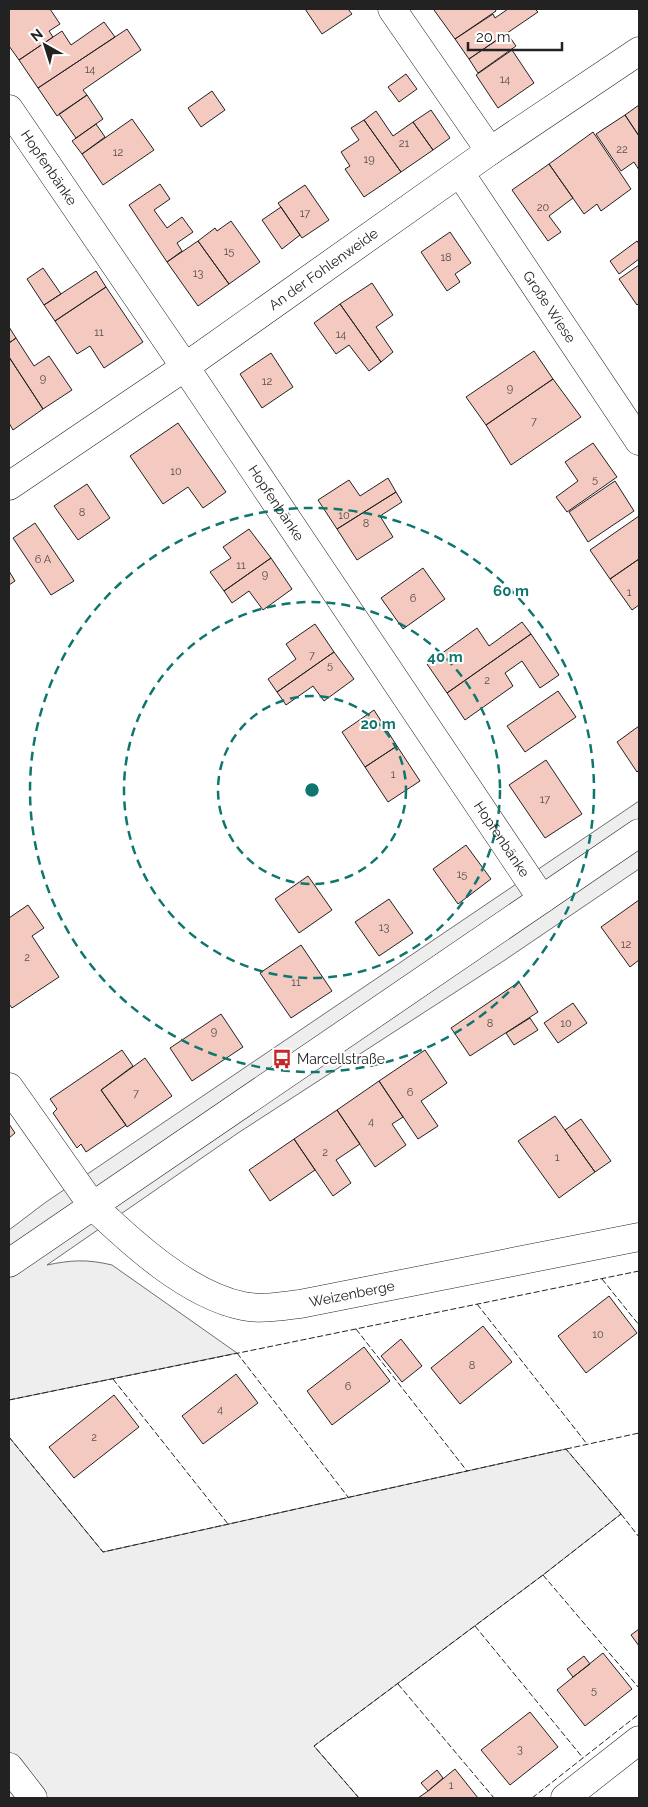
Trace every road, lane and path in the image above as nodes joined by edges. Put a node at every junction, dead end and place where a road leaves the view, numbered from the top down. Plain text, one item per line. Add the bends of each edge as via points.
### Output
1 (392, 9) edge
2 (639, 51) edge
3 (9, 109) edge
4 (490, 151) junction
5 (460, 173) junction
6 (185, 367) junction
7 (639, 441) edge
8 (9, 486) edge
9 (639, 833) edge
10 (542, 899) junction
11 (9, 1088) edge
12 (92, 1206) junction
13 (639, 1237) edge
14 (9, 1263) edge
15 (639, 1740) edge
16 (9, 1768) edge
17 (33, 1798) edge
18 (565, 1798) edge

1 - 4 street
2 - 4 street, An der Fohlenweide
3 - 6 street, Hopfenbänke
4 - 5 street, An der Fohlenweide
5 - 6 street, An der Fohlenweide
5 - 7 street, Große Wiese
6 - 8 street, An der Fohlenweide
6 - 10 street, Hopfenbänke
9 - 10 street
10 - 12 street
11 - 12 street, Weizenberge
12 - 13 street, Weizenberge via 178,1276 214,1298 244,1306 300,1304
12 - 14 street
15 - 18 street
16 - 17 street

